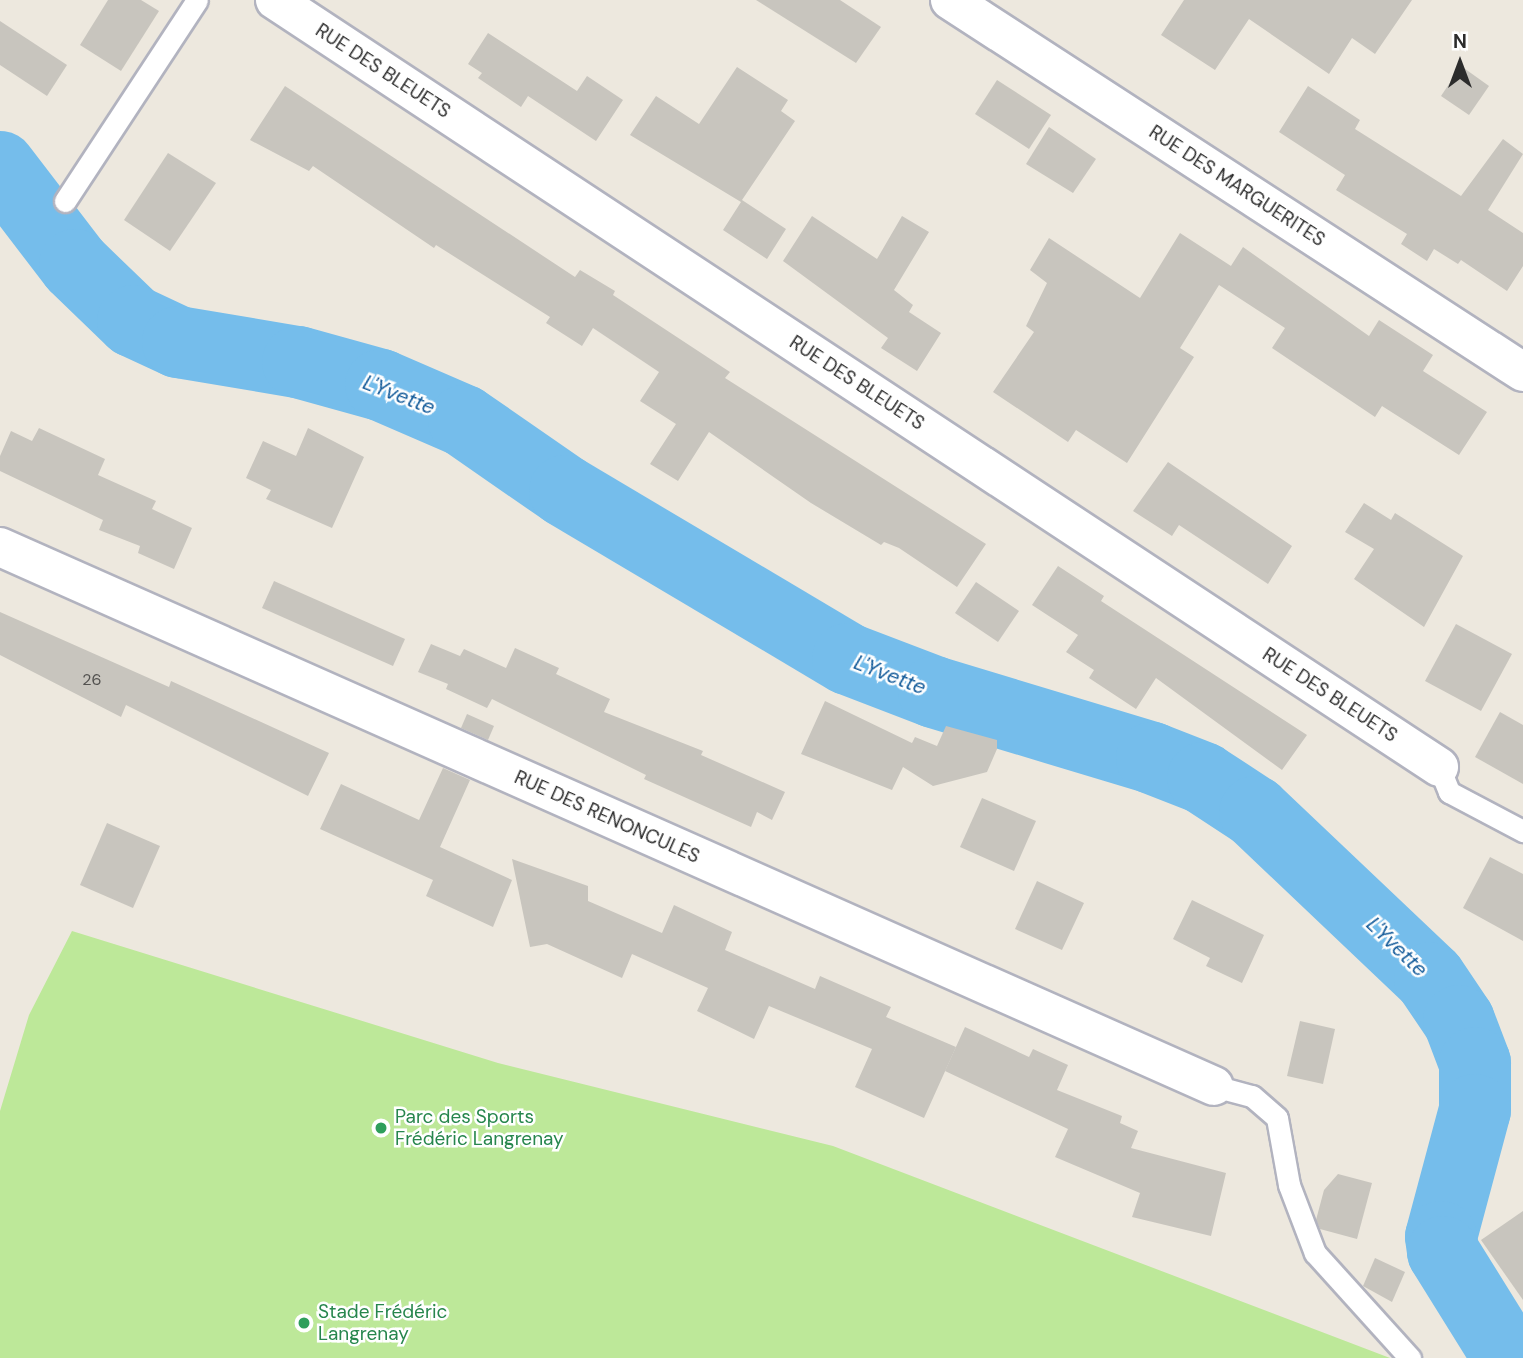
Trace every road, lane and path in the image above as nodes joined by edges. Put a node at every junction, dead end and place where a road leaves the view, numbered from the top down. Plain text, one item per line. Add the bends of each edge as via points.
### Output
1 (197, 0) edge
2 (275, 0) edge
3 (950, 0) edge
4 (65, 201) dead end
5 (1523, 372) edge
6 (0, 547) edge
7 (1439, 766) joint
8 (1523, 831) edge
9 (1214, 1086) joint
10 (1410, 1358) edge

1 - 4 lane
2 - 7 street, RUE DES BLEUETS
3 - 5 street, RUE DES MARGUERITES
6 - 9 street, RUE DES RENONCULES
7 - 8 lane via 1449,792
9 - 10 lane via 1252,1096 1277,1118 1289,1185 1315,1253

